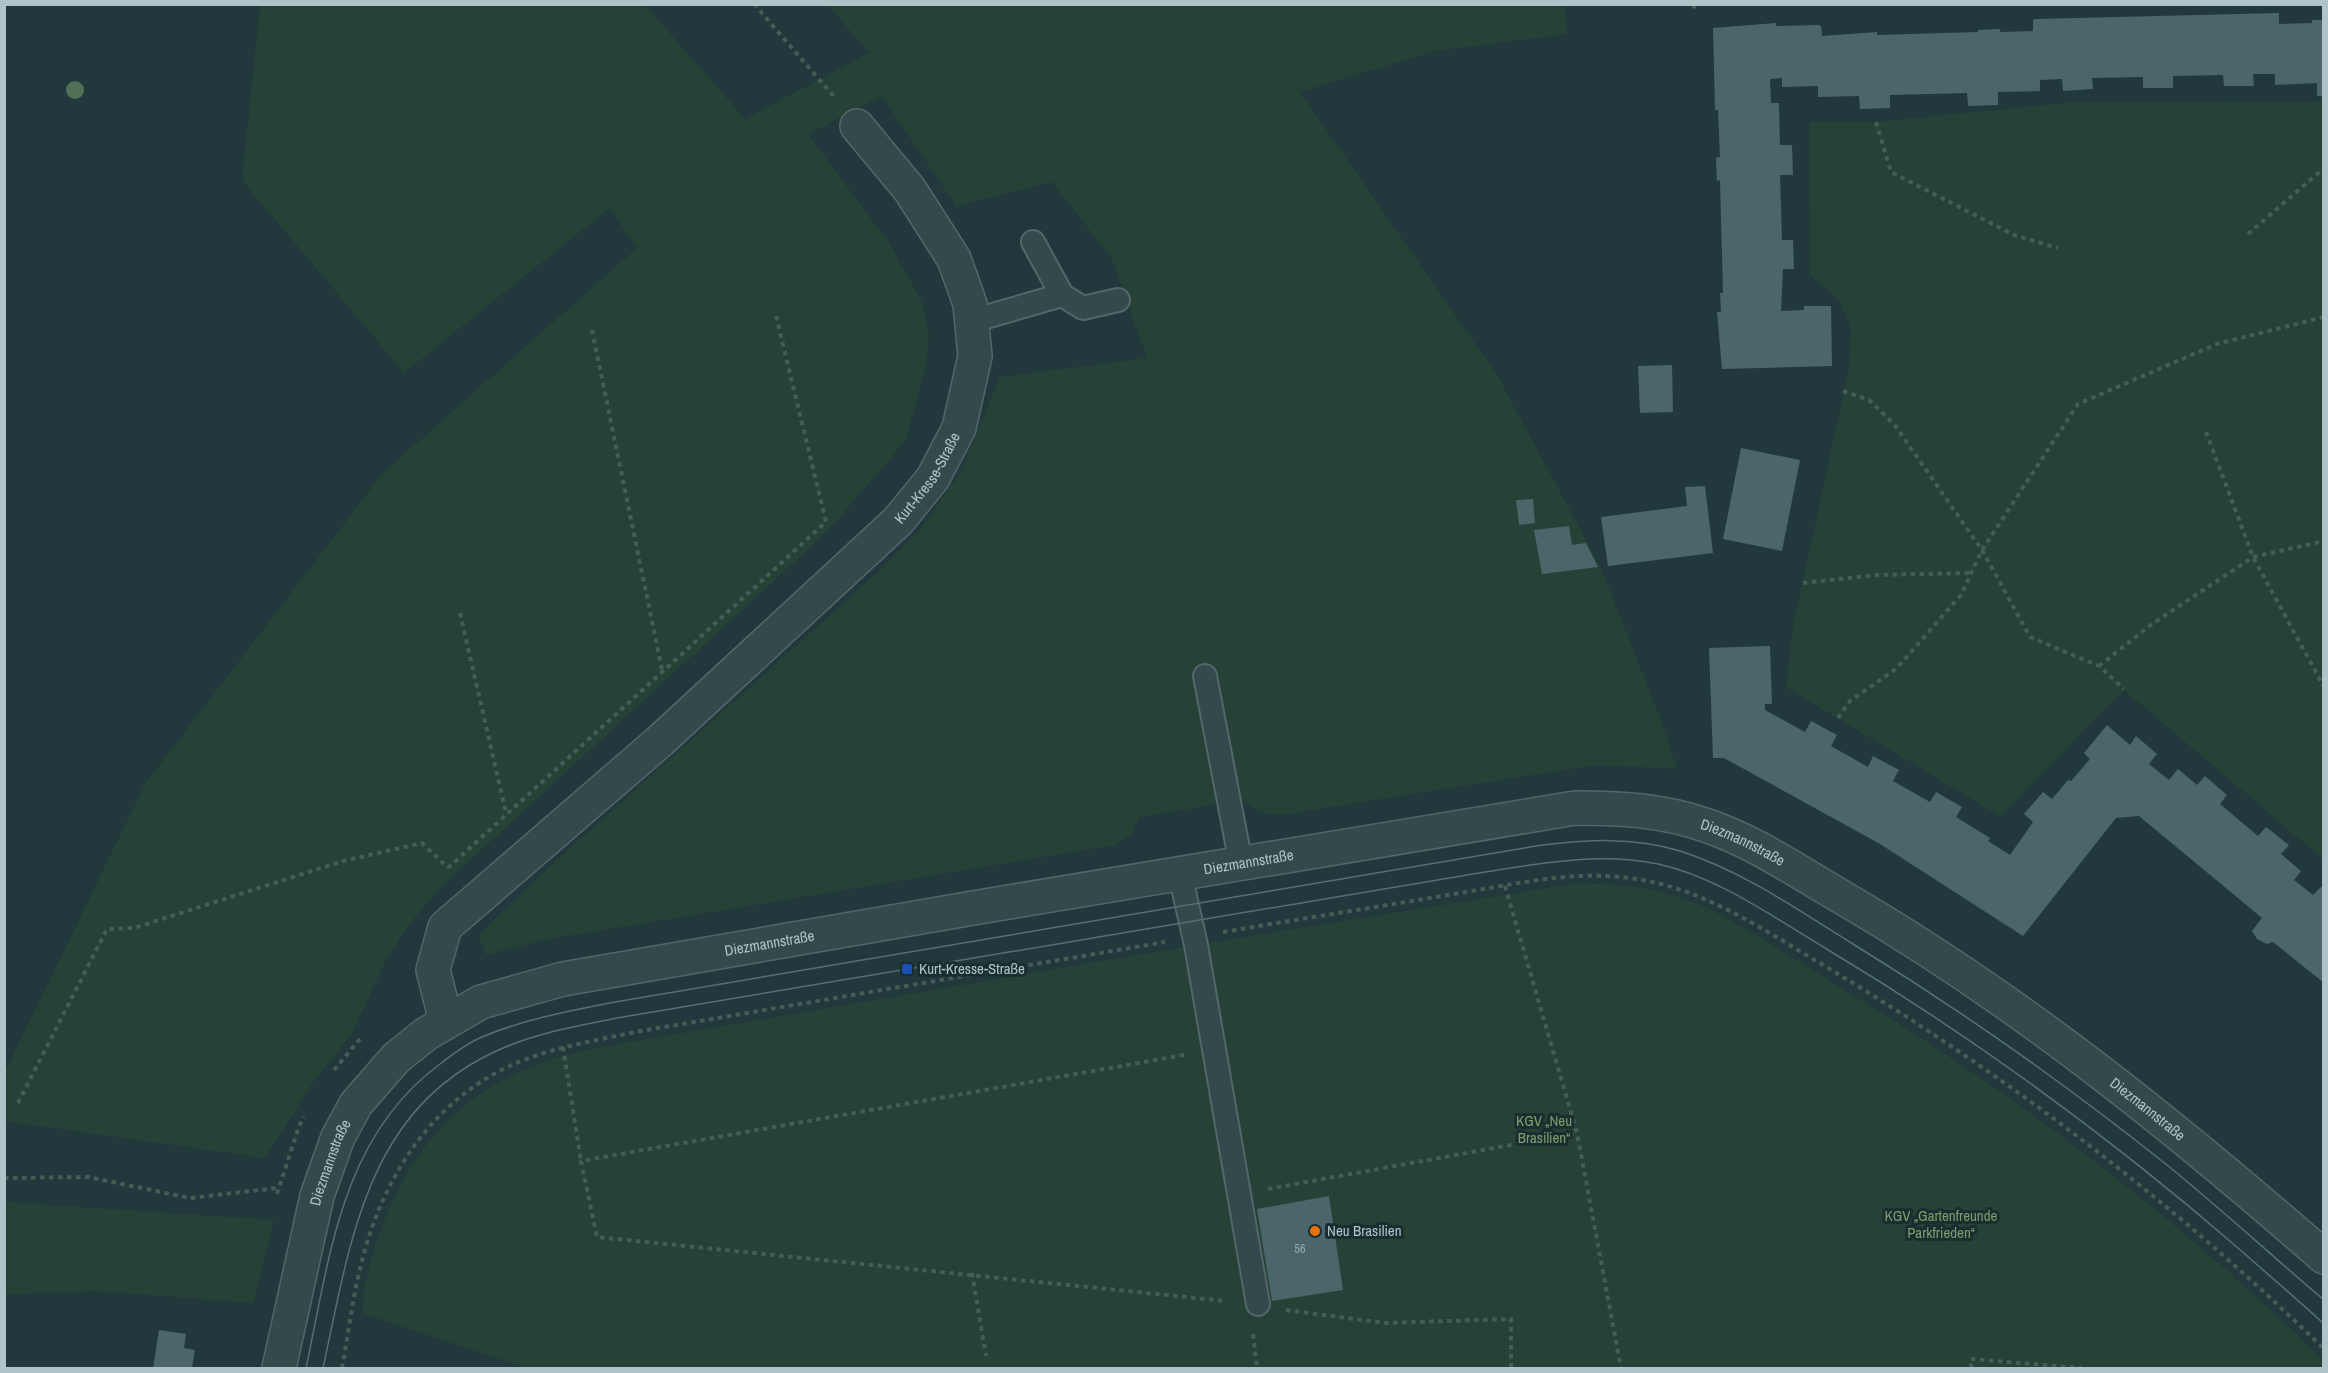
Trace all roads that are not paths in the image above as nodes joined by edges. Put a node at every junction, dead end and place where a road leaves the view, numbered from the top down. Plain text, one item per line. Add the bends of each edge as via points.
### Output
1 (857, 126) dead end
2 (1033, 242) dead end
3 (1062, 295) junction
4 (1118, 300) dead end
5 (972, 321) junction
6 (1205, 676) dead end
7 (1241, 864) junction
8 (1180, 874) junction
9 (447, 1021) junction
10 (2324, 1257) edge
11 (1258, 1304) road end
12 (279, 1368) edge

1 - 5 street, Kurt-Kresse-Straße via 910,190 954,259
2 - 3 lane
3 - 4 lane via 1083,308
3 - 5 lane
5 - 9 street, Kurt-Kresse-Straße via 975,356 959,428 933,478 898,522 660,741 445,927 433,970
6 - 7 lane
7 - 8 street, Diezmannstraße
7 - 10 street, Diezmannstraße via 1575,808 1653,812 1707,825 1773,857 1965,974 2116,1083
8 - 9 street, Diezmannstraße via 563,979 497,996
8 - 11 lane
9 - 12 street, Diezmannstraße via 411,1046 381,1074 356,1104 338,1137 317,1196

